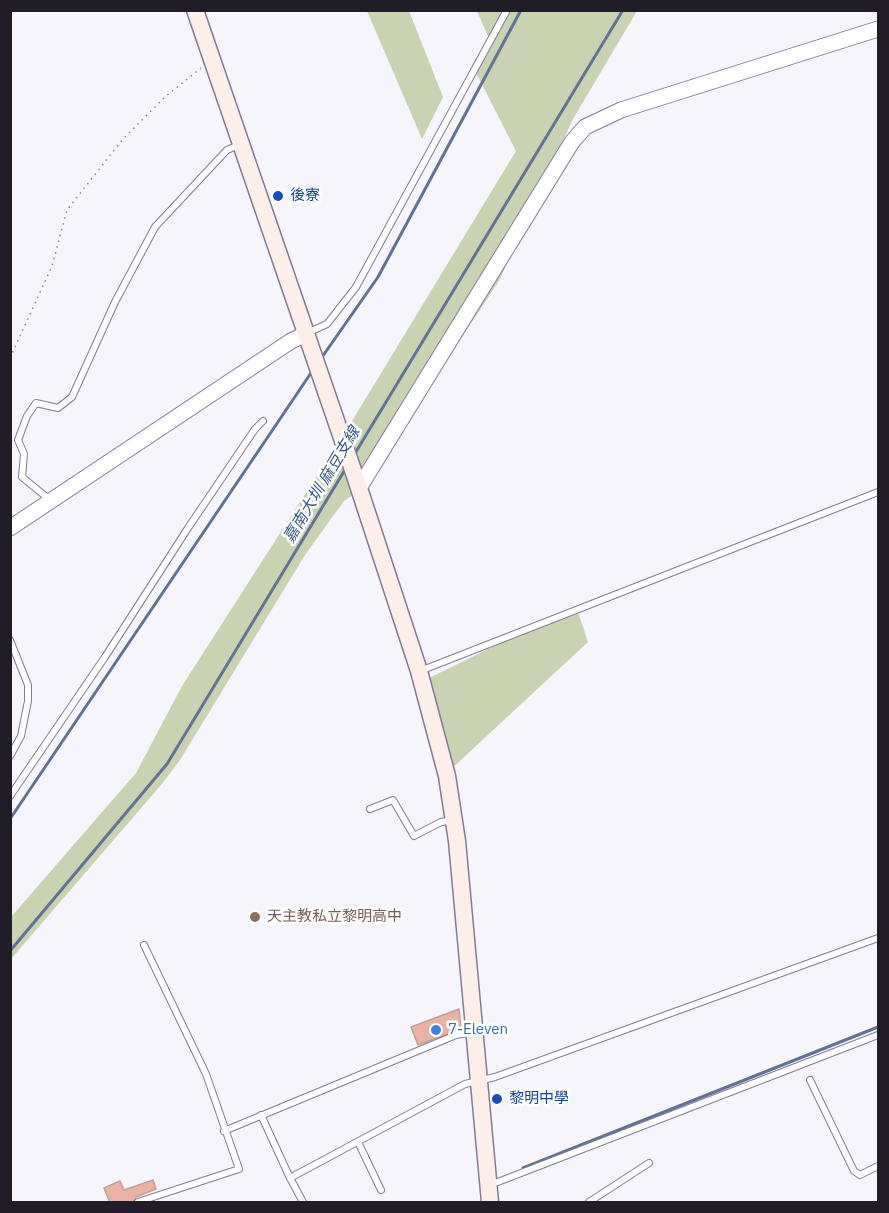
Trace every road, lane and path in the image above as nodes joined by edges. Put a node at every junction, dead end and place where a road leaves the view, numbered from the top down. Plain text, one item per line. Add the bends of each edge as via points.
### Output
1 (195, 10) edge
2 (507, 10) edge
3 (879, 29) edge
4 (211, 56) junction
5 (242, 144) junction
6 (306, 334) junction
7 (10, 358) edge
8 (263, 421) dead end
9 (357, 482) junction
10 (879, 492) edge
11 (50, 501) junction
12 (10, 528) edge
13 (10, 640) edge
14 (419, 671) junction
15 (10, 756) edge
16 (10, 796) edge
17 (370, 809) dead end
18 (454, 820) junction
19 (879, 938) edge
20 (144, 945) dead end
21 (474, 1032) junction
22 (879, 1035) edge
23 (810, 1080) dead end
24 (479, 1081) junction
25 (261, 1115) junction
26 (224, 1131) junction
27 (358, 1142) junction
28 (649, 1163) dead end
29 (879, 1166) edge
30 (290, 1178) junction
31 (489, 1185) junction
32 (381, 1190) dead end
33 (138, 1203) edge
34 (303, 1203) edge
35 (490, 1203) edge
36 (589, 1203) edge

1 - 4 main road
2 - 6 lane via 356,287 327,324
3 - 9 street via 621,110 585,127
4 - 5 main road
4 - 7 path via 123,139 67,210 52,266
5 - 6 main road
5 - 11 lane via 226,150 155,227 115,302 72,397 58,408 36,403 27,416 18,440 24,454 22,477
6 - 9 main road
6 - 11 street
8 - 16 lane
9 - 14 main road
10 - 14 lane
11 - 12 street
13 - 15 lane via 28,685 28,701 21,736
14 - 18 main road via 447,776
17 - 18 lane via 393,800 414,836
18 - 21 main road
19 - 24 lane
20 - 26 lane via 206,1074
21 - 24 main road
21 - 25 lane via 456,1035
22 - 31 lane
23 - 29 lane via 854,1171 860,1175
24 - 27 lane via 432,1100
24 - 31 main road
25 - 26 lane
25 - 30 lane
26 - 33 lane via 239,1169
27 - 30 lane
27 - 32 lane
28 - 36 lane
30 - 34 lane
31 - 35 main road

